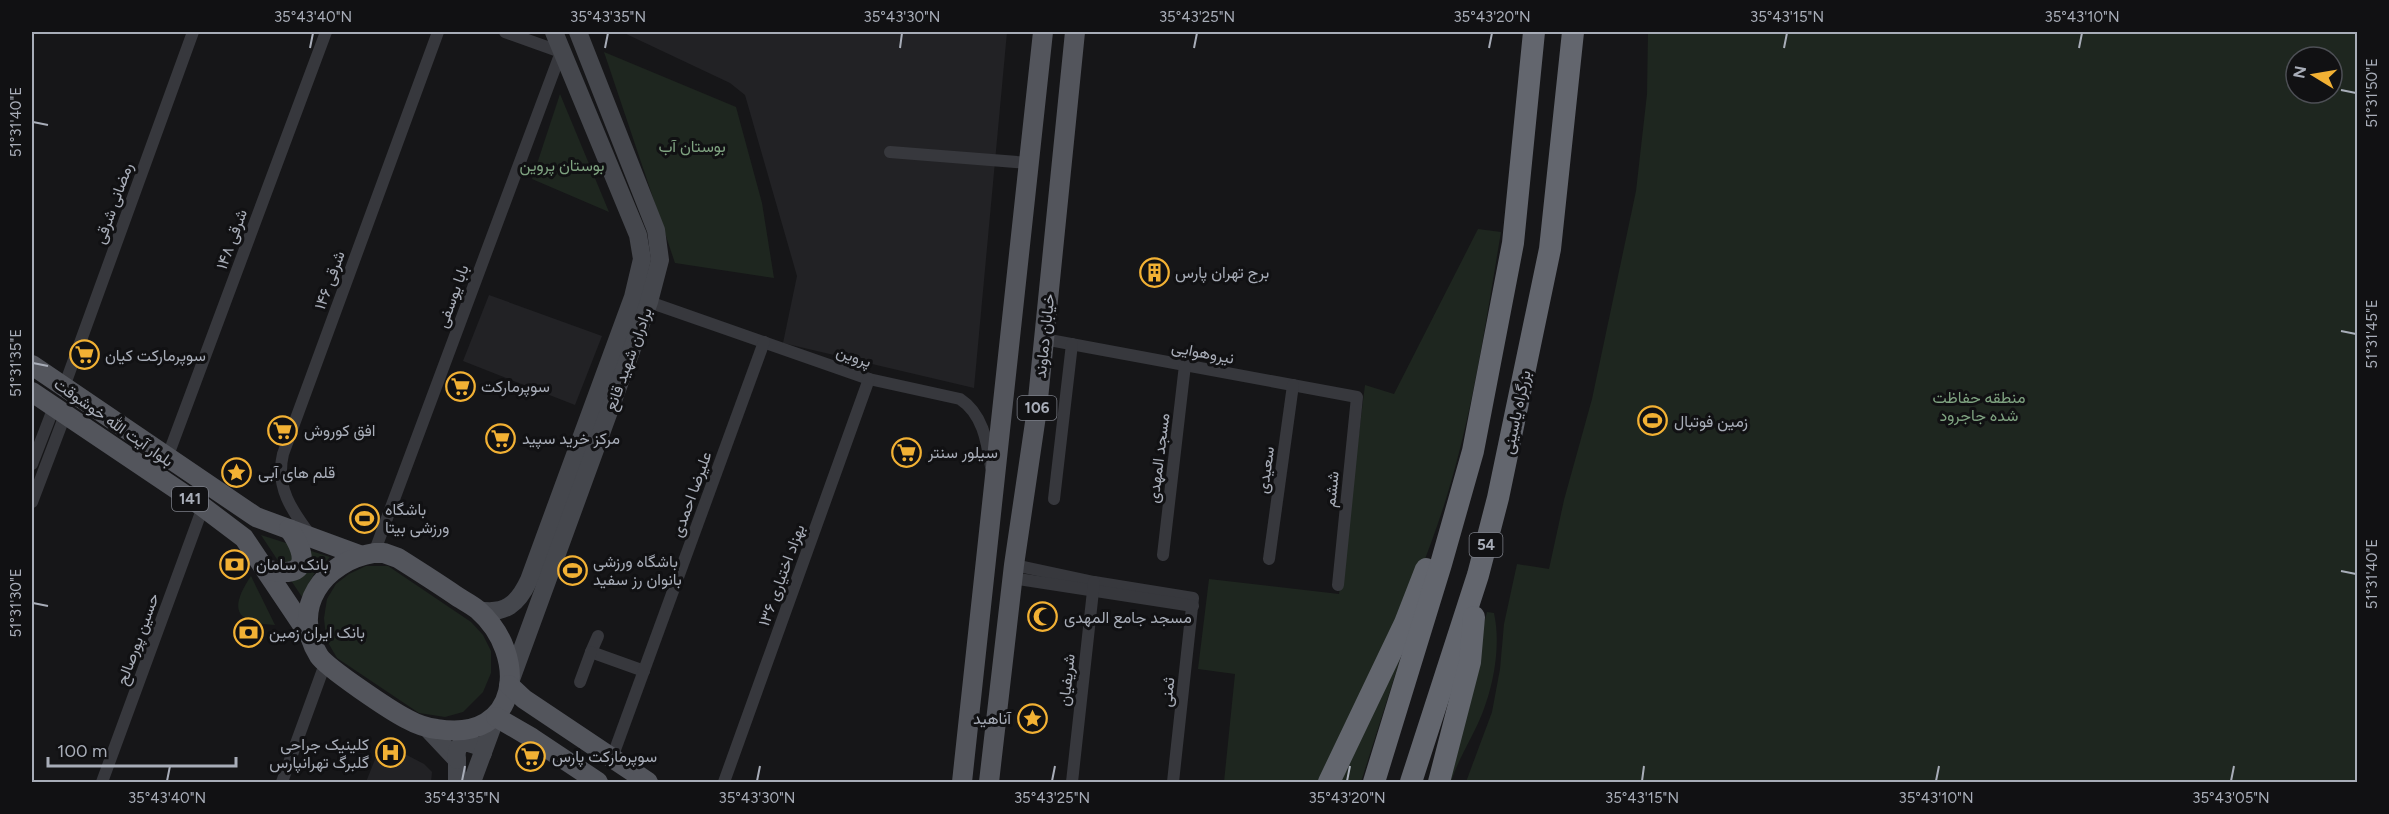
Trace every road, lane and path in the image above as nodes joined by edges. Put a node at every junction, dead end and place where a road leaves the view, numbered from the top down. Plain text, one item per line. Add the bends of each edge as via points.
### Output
1 (193, 32) edge
2 (326, 32) edge
3 (438, 32) edge
4 (505, 32) edge
5 (554, 32) edge
6 (1042, 32) edge
7 (1076, 32) edge
8 (1534, 32) edge
9 (1573, 32) edge
10 (580, 36) edge
11 (561, 52) junction
12 (890, 152) dead end
13 (1029, 163) junction
14 (649, 302) junction
15 (1044, 330) junction
16 (764, 342) junction
17 (1072, 344) junction
18 (32, 365) edge
19 (1185, 365) junction
20 (869, 379) junction
21 (1293, 385) junction
22 (64, 387) junction
23 (32, 392) edge
24 (1357, 397) joint
25 (1003, 405) junction
26 (59, 411) junction
27 (36, 438) edge
28 (53, 444) junction
29 (1473, 451) junction
30 (167, 458) junction
31 (32, 464) edge
32 (994, 486) junction
33 (1054, 499) dead end
34 (32, 502) edge
35 (203, 507) junction
36 (289, 529) junction
37 (311, 537) junction
38 (367, 554) junction
39 (1163, 555) dead end
40 (1269, 559) dead end
41 (264, 569) junction
42 (1013, 572) junction
43 (1478, 575) junction
44 (1338, 585) dead end
45 (1093, 586) junction
46 (478, 609) junction
47 (598, 636) dead end
48 (312, 641) junction
49 (591, 652) junction
50 (325, 664) junction
51 (644, 671) junction
52 (580, 682) dead end
53 (509, 685) junction
54 (496, 717) junction
55 (427, 728) junction
56 (483, 753) junction
57 (612, 758) junction
58 (457, 760) junction
59 (102, 783) edge
60 (282, 783) edge
61 (457, 783) edge
62 (472, 783) edge
63 (598, 783) edge
64 (648, 783) edge
65 (724, 783) edge
66 (962, 783) edge
67 (989, 783) edge
68 (1072, 783) edge
69 (1173, 783) edge
70 (1329, 783) edge
71 (1374, 783) edge
72 (1411, 783) edge
73 (1439, 783) edge

1 - 22 street, رمضانی شرقی
2 - 30 street, ۱۴۸ شرقی
3 - 37 street, ۱۴۶ شرقی via 283,454 283,489
4 - 11 street
5 - 11 main road, برادران شهید قانع
6 - 13 main road, خیابان دماوند / 106
7 - 15 main road, خیابان دماوند / 106
8 - 29 highway, بزرگراه یاسینی / 54 via 1513,243
9 - 43 highway, بزرگراه یاسینی / 54 via 1550,249
10 - 11 street
10 - 14 main road, برادران شهید قانع via 656,230 660,260
11 - 38 street, بابا یوسفی
11 - 46 main road, برادران شهید قانع via 638,235 642,260 633,297 530,580 514,603 501,612
12 - 13 street
13 - 25 main road, خیابان دماوند / 106
14 - 16 street, پروین
14 - 53 main road, برادران شهید قانع
15 - 17 street, نیروهوایی
15 - 25 main road via 1035,354 1027,411 1013,416
15 - 42 main road, خیابان دماوند / 106 via 1037,409
16 - 20 street, پروین
16 - 51 street, علیرضا احمدی
17 - 19 street, نیروهوایی
17 - 33 street
18 - 22 main road, بلوار آیت الله خوشوقت / 141
19 - 21 street, نیروهوایی
19 - 39 street, مسجد المهدی
20 - 32 street, پروین via 960,399 971,406 984,435
20 - 65 street, بهزاد اختیاری ۱۳۶
21 - 24 street, نیروهوایی
21 - 40 street, سعیدی
22 - 30 main road, بلوار آیت الله خوشوقت / 141
23 - 26 main road, بلوار آیت الله خوشوقت / 141
24 - 44 street, ششم
25 - 32 main road, خیابان دماوند / 106
26 - 27 street
26 - 28 street
26 - 35 main road, بلوار آیت الله خوشوقت / 141
27 - 28 street
27 - 31 street
28 - 34 street
29 - 70 highway via 1405,623
29 - 71 highway, بزرگراه یاسینی / 54
30 - 36 main road, بلوار آیت الله خوشوقت / 141 via 256,517
32 - 66 main road, خیابان دماوند / 106
35 - 41 main road, بلوار آیت الله خوشوقت / 141 via 244,538
35 - 59 street, حسین پورصالح
36 - 37 main road, بلوار آیت الله خوشوقت / 141
36 - 41 main road via 302,554 299,566 291,573
37 - 38 main road, بلوار آیت الله خوشوقت / 141
38 - 46 main road via 384,553 398,558
38 - 48 main road via 336,567 316,590 309,621
41 - 48 main road, بلوار آیت الله خوشوقت / 141
42 - 45 street
42 - 67 main road, خیابان دماوند / 106
43 - 72 highway, بزرگراه یاسینی / 54
43 - 73 highway via 1470,662
45 - 68 street, شریفیان
45 - 69 street, ثمنی via 1192,597
46 - 53 main road via 504,648
47 - 49 street
48 - 50 main road
49 - 51 street
49 - 52 street
50 - 55 main road via 407,719
50 - 60 street
51 - 57 street, علیرضا احمدی
53 - 54 main road
53 - 57 main road
54 - 55 main road via 478,727 461,730
54 - 56 main road
54 - 63 main road
55 - 58 main road
56 - 58 main road via 478,746 465,742 456,752
56 - 62 main road
57 - 64 main road
58 - 61 main road

